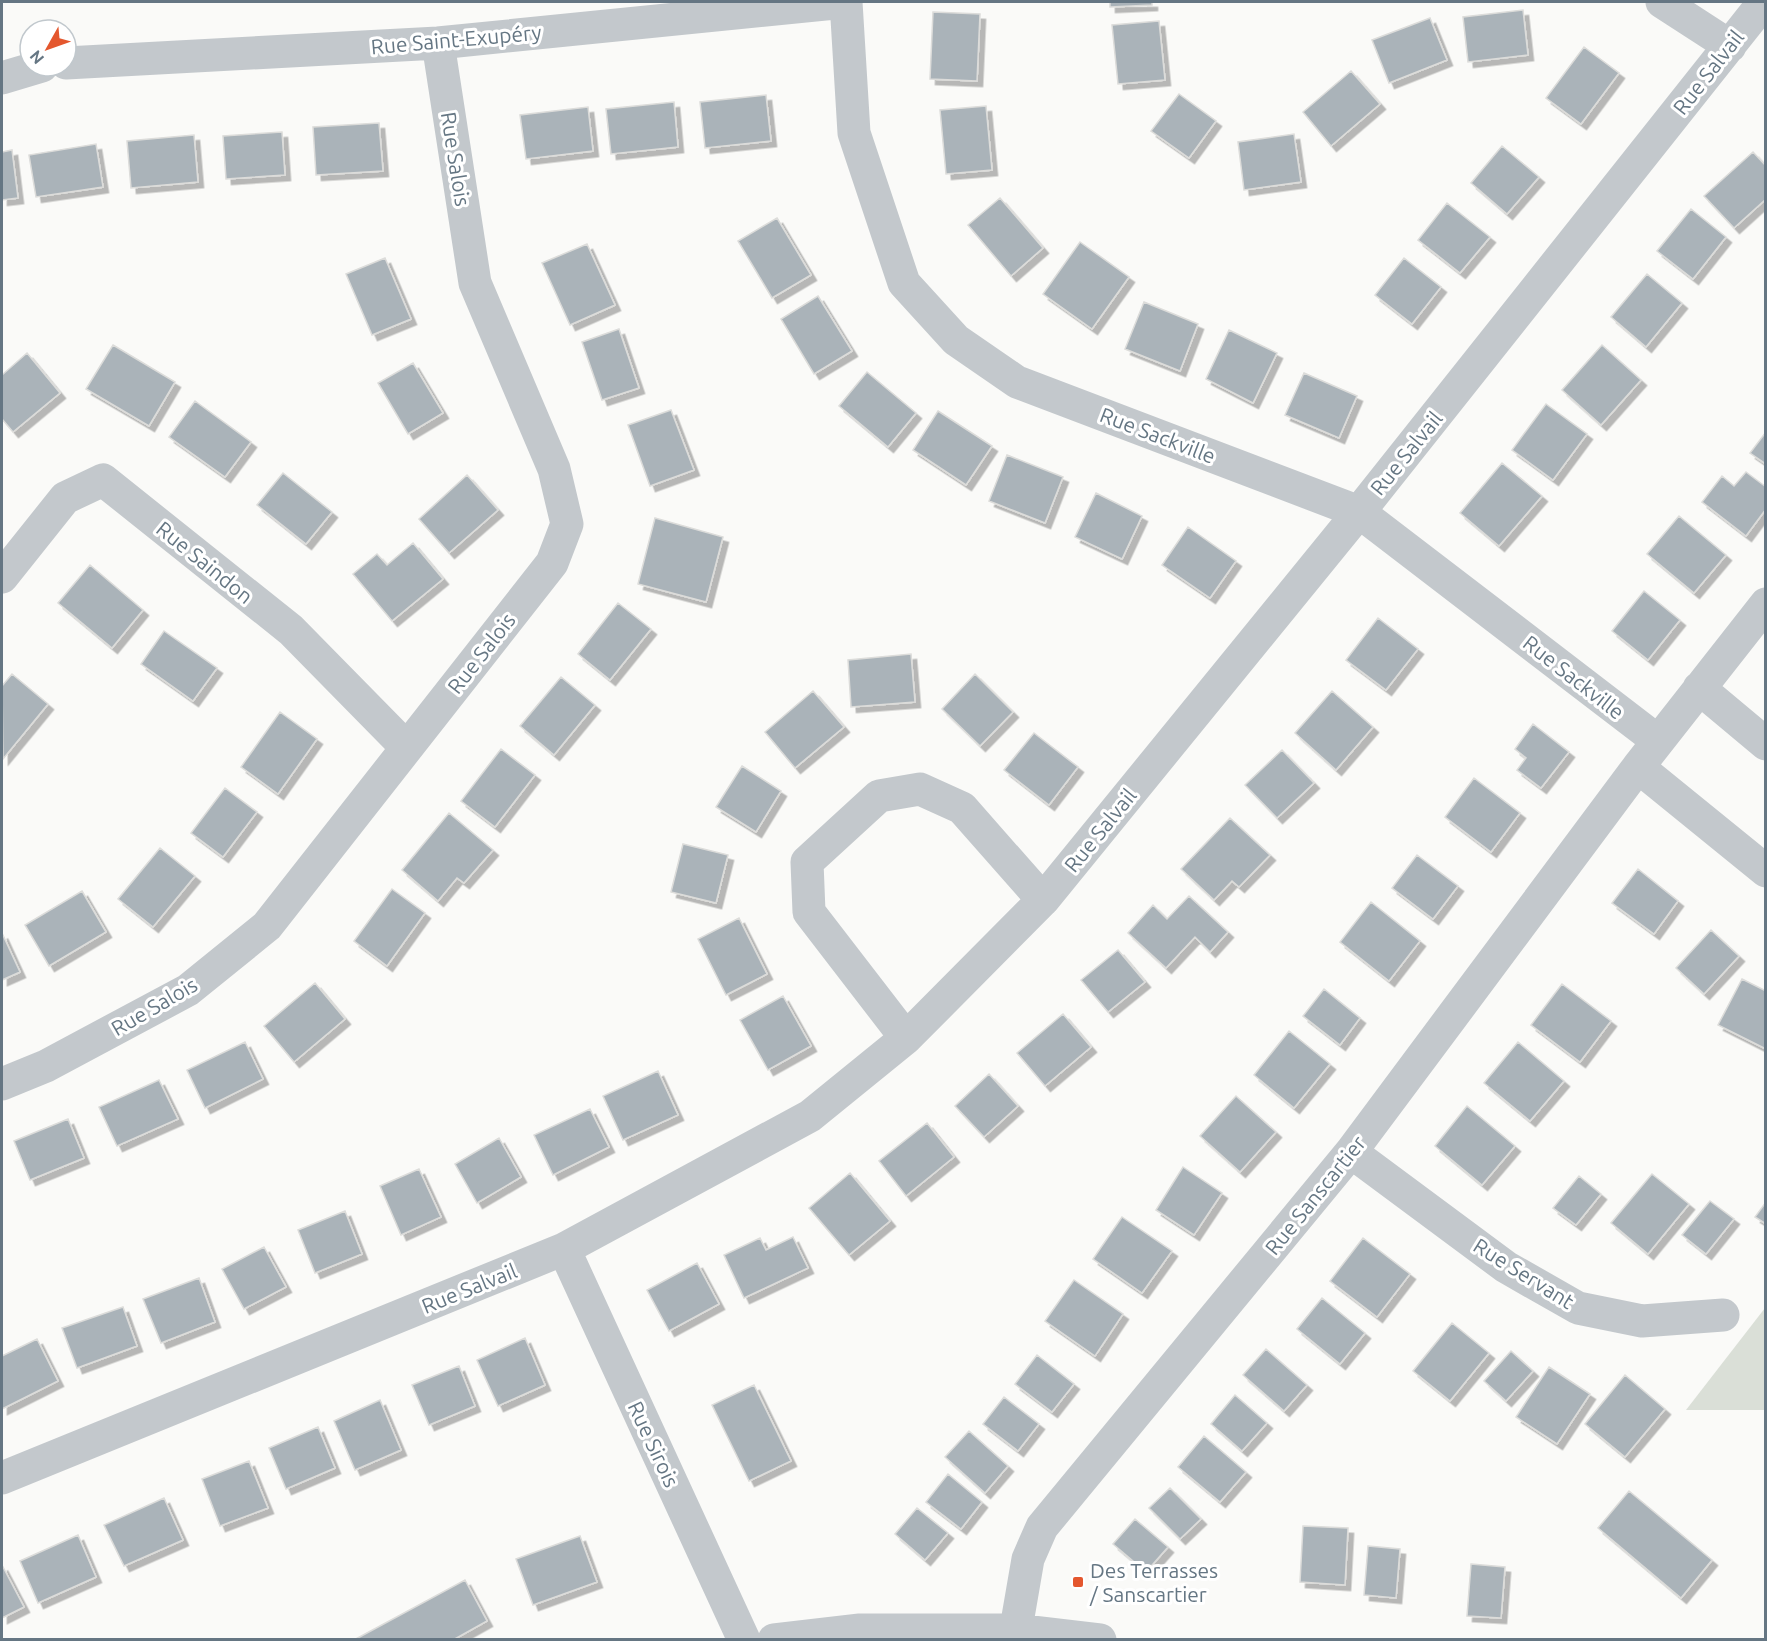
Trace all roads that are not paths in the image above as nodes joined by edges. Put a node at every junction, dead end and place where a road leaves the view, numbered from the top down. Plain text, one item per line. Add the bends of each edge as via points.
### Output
1 (845, 2) edge
2 (1662, 2) edge
3 (1764, 2) edge
4 (438, 43) junction
5 (1730, 46) junction
6 (78, 62) edge
7 (18, 73) edge
8 (2, 78) edge
9 (1359, 512) junction
10 (2, 577) edge
11 (1766, 604) edge
12 (1700, 688) junction
13 (1658, 741) junction
14 (1766, 744) edge
15 (406, 747) junction
16 (1638, 767) junction
17 (1766, 871) edge
18 (1043, 900) junction
19 (906, 1038) junction
20 (2, 1084) edge
21 (1352, 1152) junction
22 (564, 1250) junction
23 (1723, 1315) dead end
24 (2, 1478) edge
25 (1015, 1635) edge
26 (744, 1640) edge
27 (774, 1640) edge
28 (1100, 1640) edge

1 - 4 street, Rue Saint-Exupéry
1 - 9 street, Rue Sackville via 854,133 903,283 956,339 1017,382
2 - 5 street
3 - 5 street, Rue Salvail
4 - 6 street, Rue Saint-Exupéry
4 - 15 street, Rue Salois via 475,283 554,469 567,524 552,563
5 - 9 street, Rue Salvail
7 - 8 street
9 - 13 street, Rue Sackville
9 - 18 street, Rue Salvail
10 - 15 street, Rue Saindon via 65,498 103,480 291,630
11 - 12 street, Rue Sanscartier
12 - 13 street, Rue Sanscartier
12 - 14 street
13 - 16 street, Rue Sanscartier
15 - 20 street, Rue Salois via 267,926 188,990 46,1066
16 - 17 street
16 - 21 street, Rue Sanscartier
18 - 19 street, Rue Salvail
18 - 19 street via 962,808 920,789 879,796 807,861 809,912
19 - 22 street, Rue Salvail via 810,1116
21 - 23 street, Rue Servant via 1506,1267 1578,1308 1642,1321
21 - 25 street, Rue Sanscartier via 1042,1527 1028,1559
22 - 24 street, Rue Salvail
22 - 26 street, Rue Sirois
25 - 27 street via 860,1630
25 - 28 street

